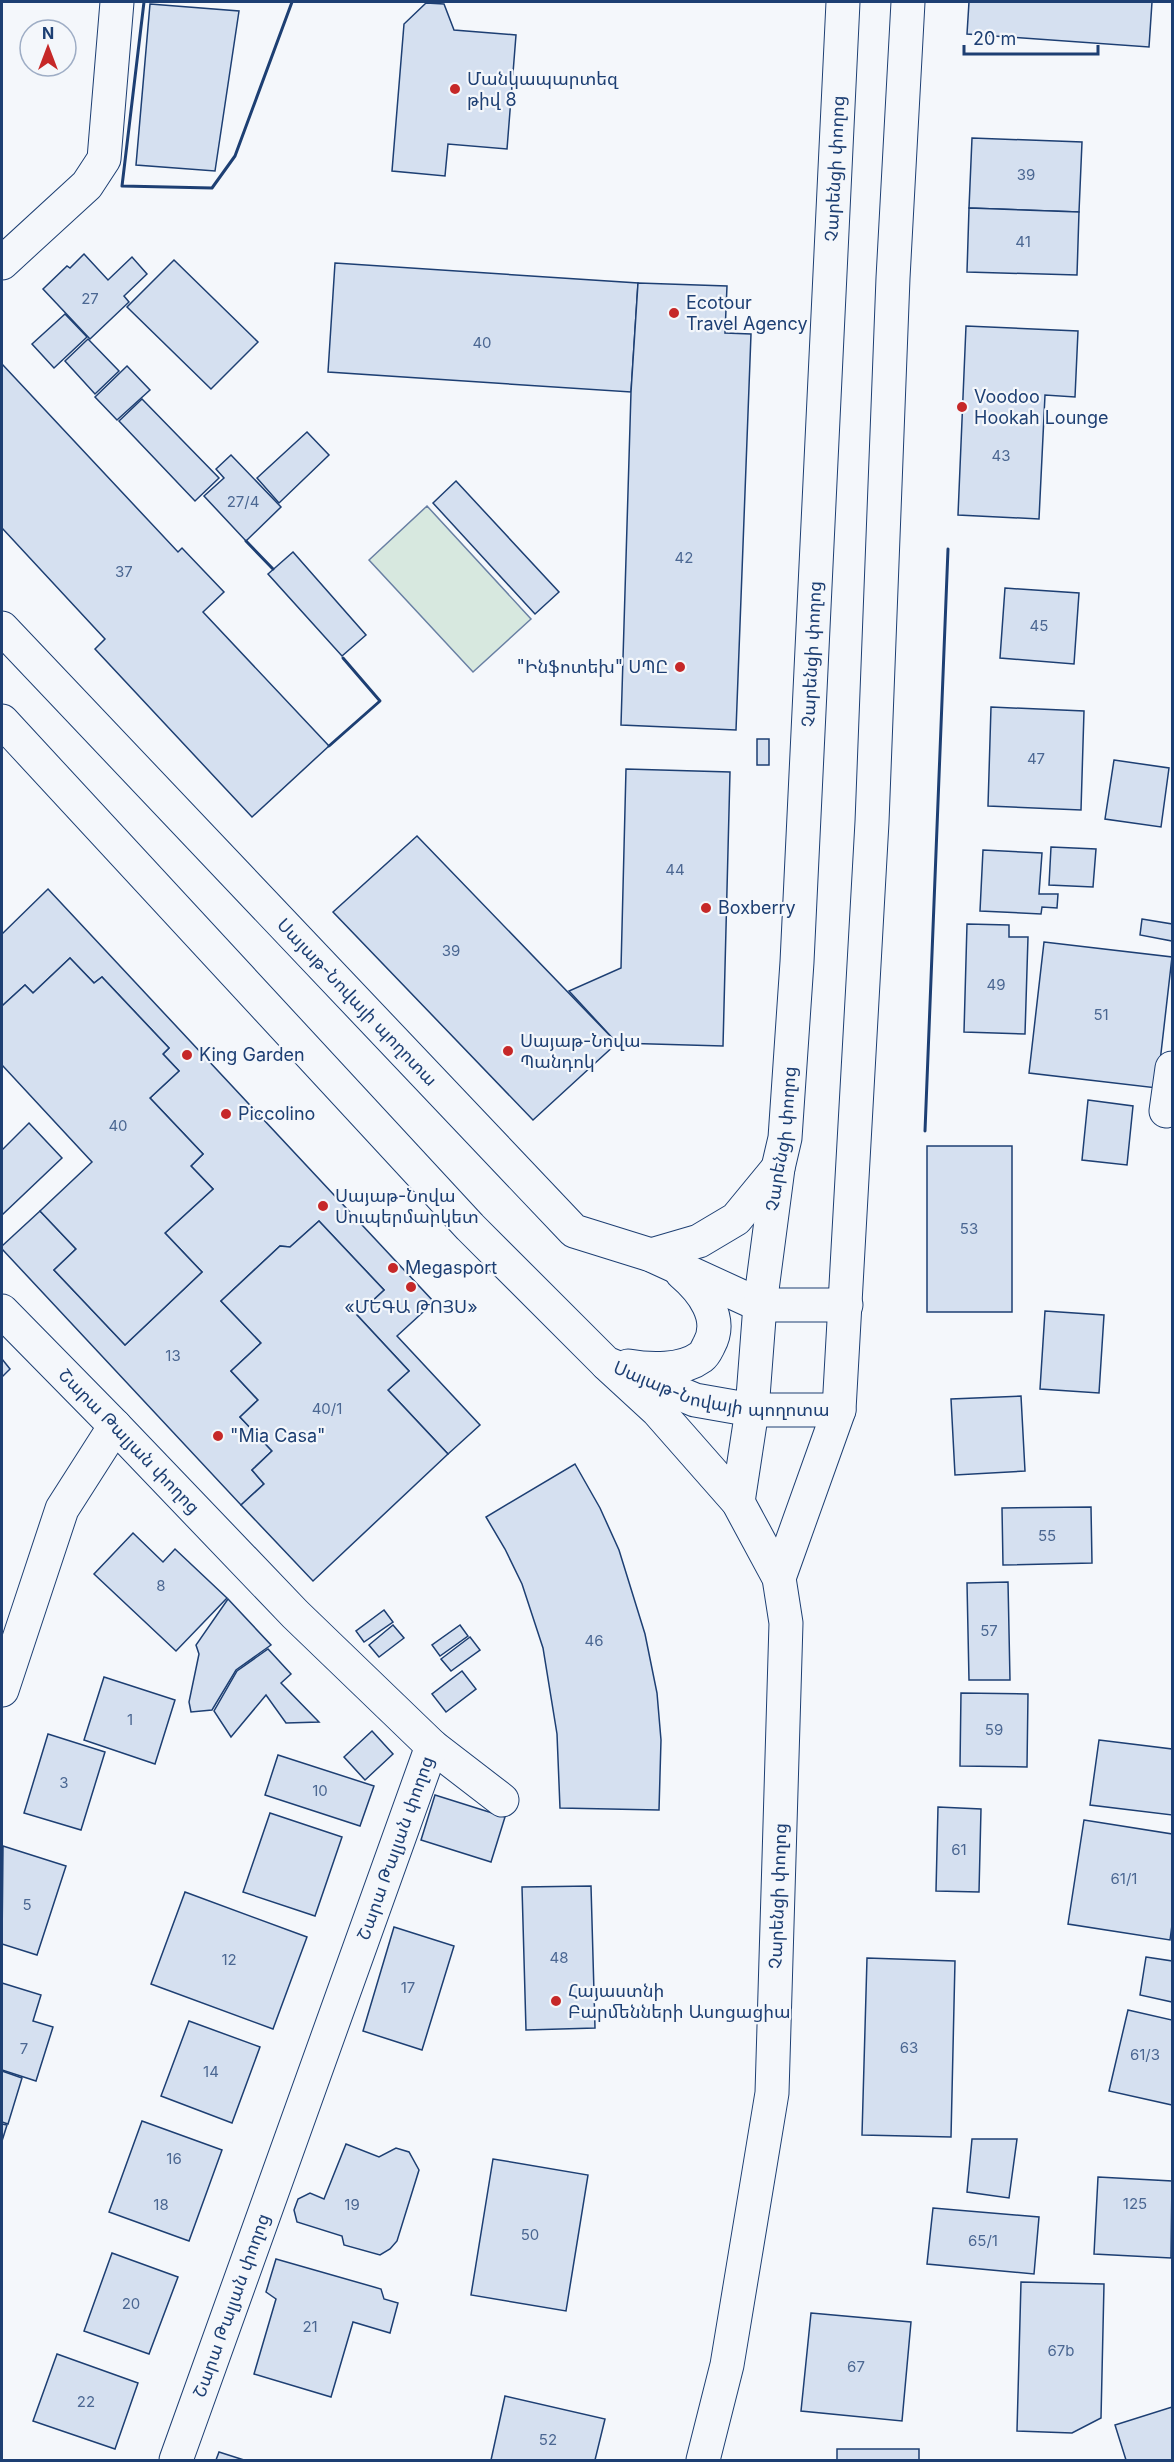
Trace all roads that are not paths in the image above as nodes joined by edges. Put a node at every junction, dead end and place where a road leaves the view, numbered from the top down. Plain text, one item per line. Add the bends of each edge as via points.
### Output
1 (117, 2) edge
2 (843, 2) edge
3 (908, 2) edge
4 (2, 262) edge
5 (2, 628) edge
6 (2, 721) edge
7 (1173, 1068) edge
8 (1166, 1111) dead end
9 (778, 1168) junction
10 (661, 1259) junction
11 (760, 1305) junction
12 (846, 1305) junction
13 (2, 1311) edge
14 (606, 1363) junction
15 (752, 1410) junction
16 (839, 1410) junction
17 (115, 1426) junction
18 (738, 1502) junction
19 (779, 1578) junction
20 (2, 1690) edge
21 (432, 1746) junction
22 (502, 1800) dead end
23 (176, 2460) edge
24 (703, 2460) edge

1 - 4 main road via 104,159 87,185
2 - 9 main road, Չարենցի փողոց via 797,963 785,1138
3 - 12 main road, Չարենցի փողոց via 872,822
5 - 10 main road, Սայաթ-Նովայի պողոտա via 574,1231
6 - 14 main road, Սայաթ-Նովայի պողոտա via 470,1227
7 - 8 main road
9 - 10 main road via 736,1219
9 - 11 main road, Չարենցի փողոց
10 - 11 main road, Սայաթ-Նովայի պողոտա
10 - 14 main road via 692,1281 708,1301 714,1321 712,1340 703,1356 684,1364 641,1368
11 - 12 main road
11 - 15 main road, Չարենցի փողոց
12 - 16 main road, Չարենցի փողոց
13 - 17 main road, Շարա Թալյան փողոց
14 - 15 main road, Սայաթ-Նովայի պողոտա via 695,1400
14 - 18 main road, Սայաթ-Նովայի պողոտա via 657,1410
15 - 16 main road, Սայաթ-Նովայի պողոտա
15 - 18 main road, Չարենցի փողոց
16 - 19 main road, Չարենցի փողոց
17 - 20 main road via 62,1509
17 - 21 main road, Շարա Թալյան փողոց via 295,1614
18 - 19 main road, Չարենցի փողոց
19 - 24 main road, Չարենցի փողոց via 786,1623 772,2093 727,2366
21 - 22 main road
21 - 23 main road, Շարա Թալյան փողոց

